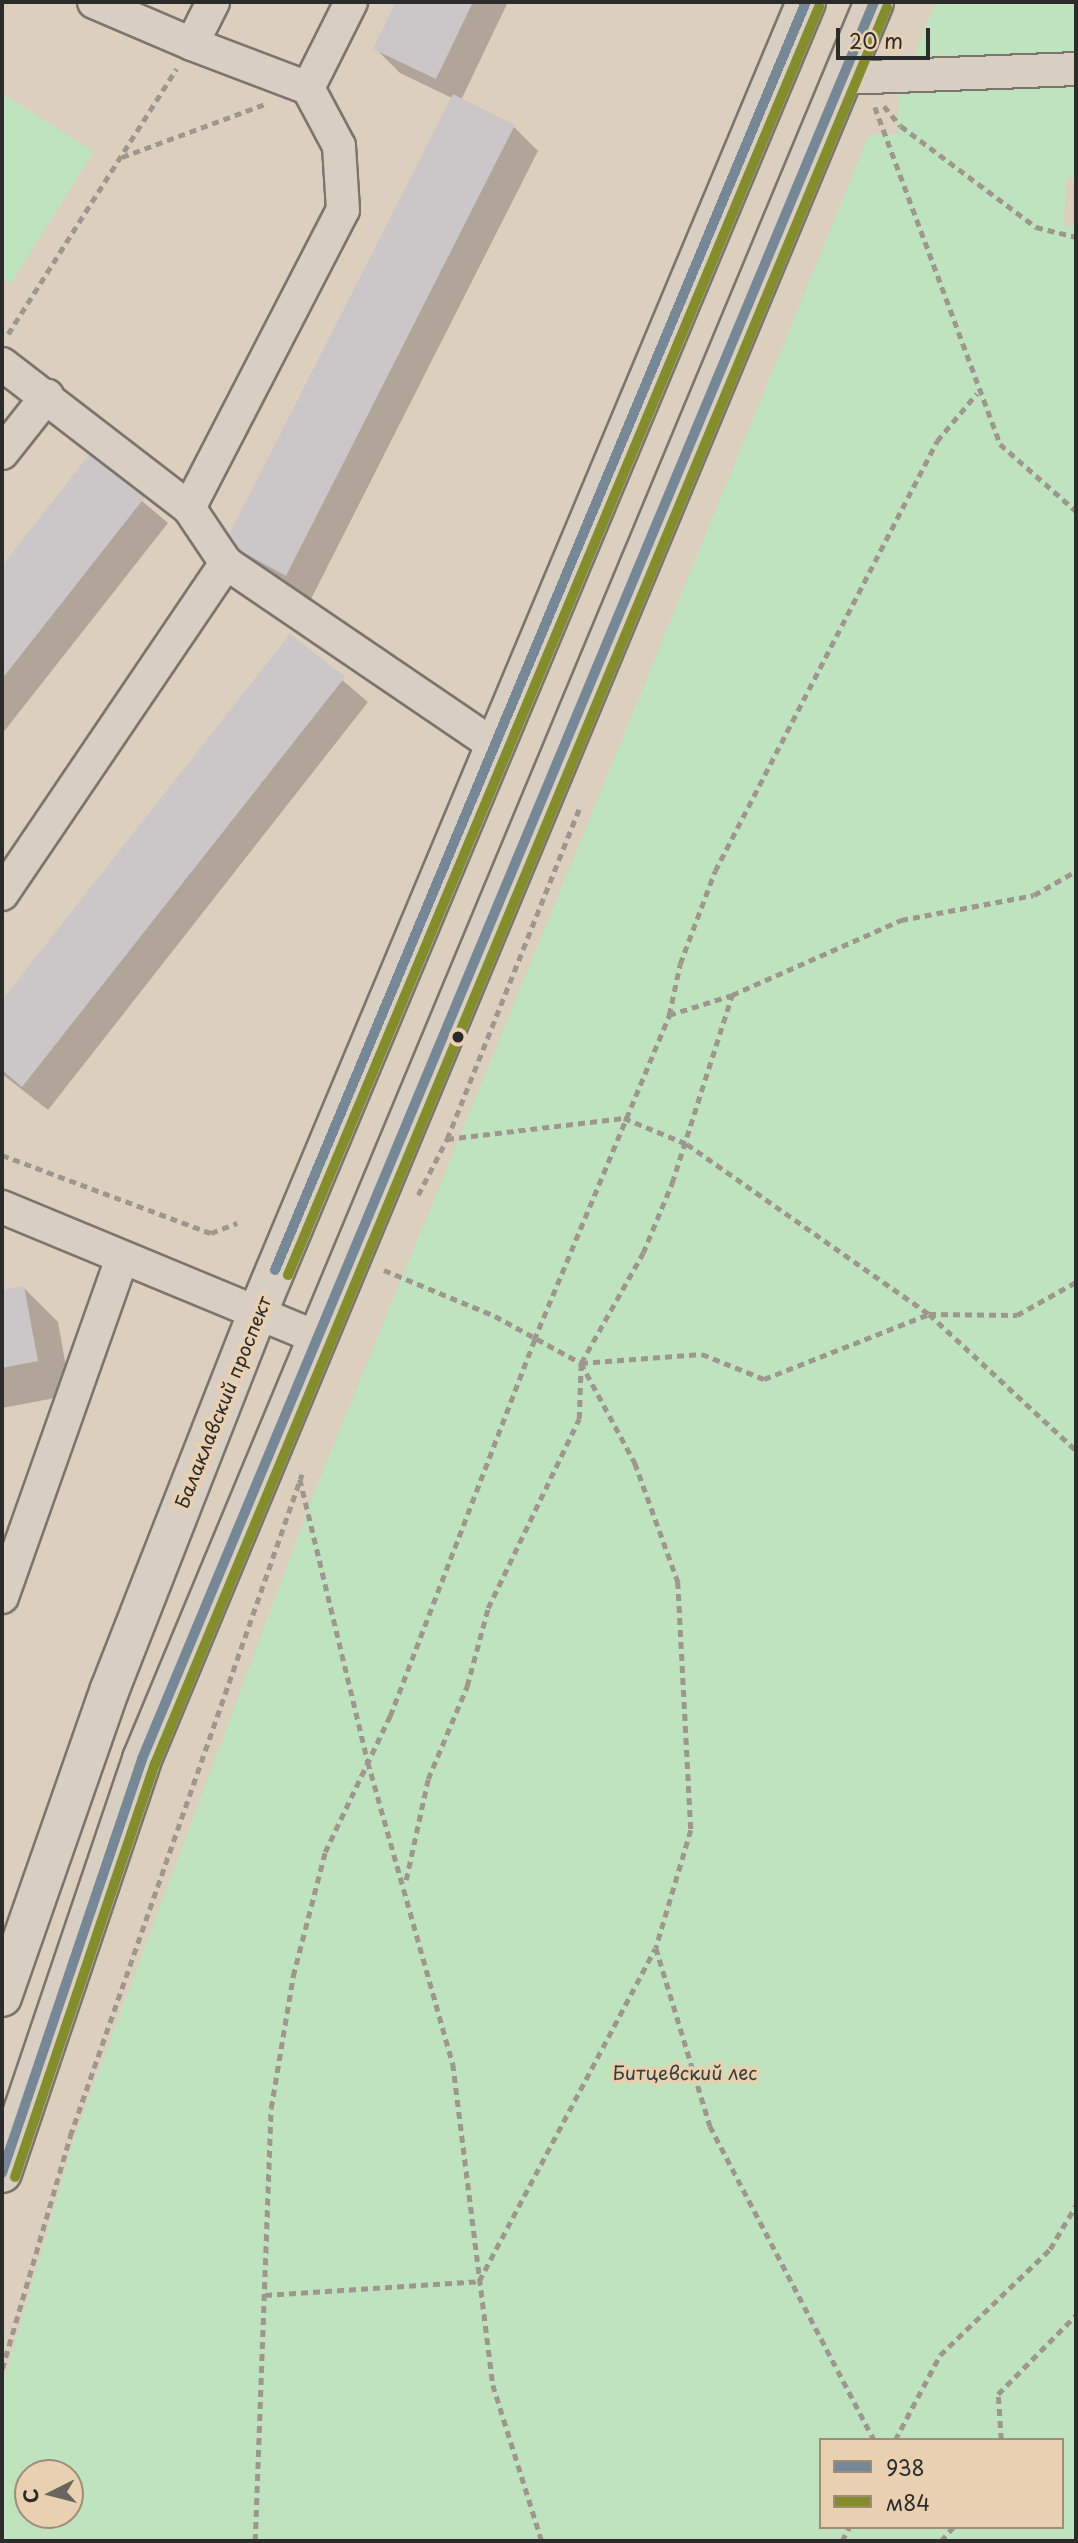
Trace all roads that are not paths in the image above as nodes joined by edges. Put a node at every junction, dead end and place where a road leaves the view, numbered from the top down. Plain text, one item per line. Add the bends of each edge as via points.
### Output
1 (94, 2) edge
2 (213, 2) edge
3 (351, 2) edge
4 (806, 2) edge
5 (874, 2) edge
6 (192, 44) junction
7 (1076, 68) edge
8 (861, 80) junction
9 (308, 88) junction
10 (2, 364) edge
11 (47, 396) junction
12 (2, 453) edge
13 (189, 508) junction
14 (226, 563) junction
15 (495, 746) junction
16 (2, 894) edge
17 (2, 1207) edge
18 (122, 1259) junction
19 (257, 1314) junction
20 (314, 1336) junction
21 (2, 1597) edge
22 (2, 1997) edge
23 (2, 2169) edge

1 - 6 street
2 - 6 street
3 - 9 street
4 - 15 main road, Балаклавский проспект
5 - 8 main road
6 - 9 street
7 - 8 street
8 - 20 main road
9 - 13 street via 339,146 343,210
10 - 11 street
11 - 12 street
11 - 13 street
13 - 14 street
14 - 15 street
14 - 16 street
15 - 19 main road, Балаклавский проспект
17 - 18 street
18 - 19 street
18 - 21 street
19 - 20 street
19 - 22 main road, Балаклавский проспект via 110,1689
20 - 23 main road via 142,1759

